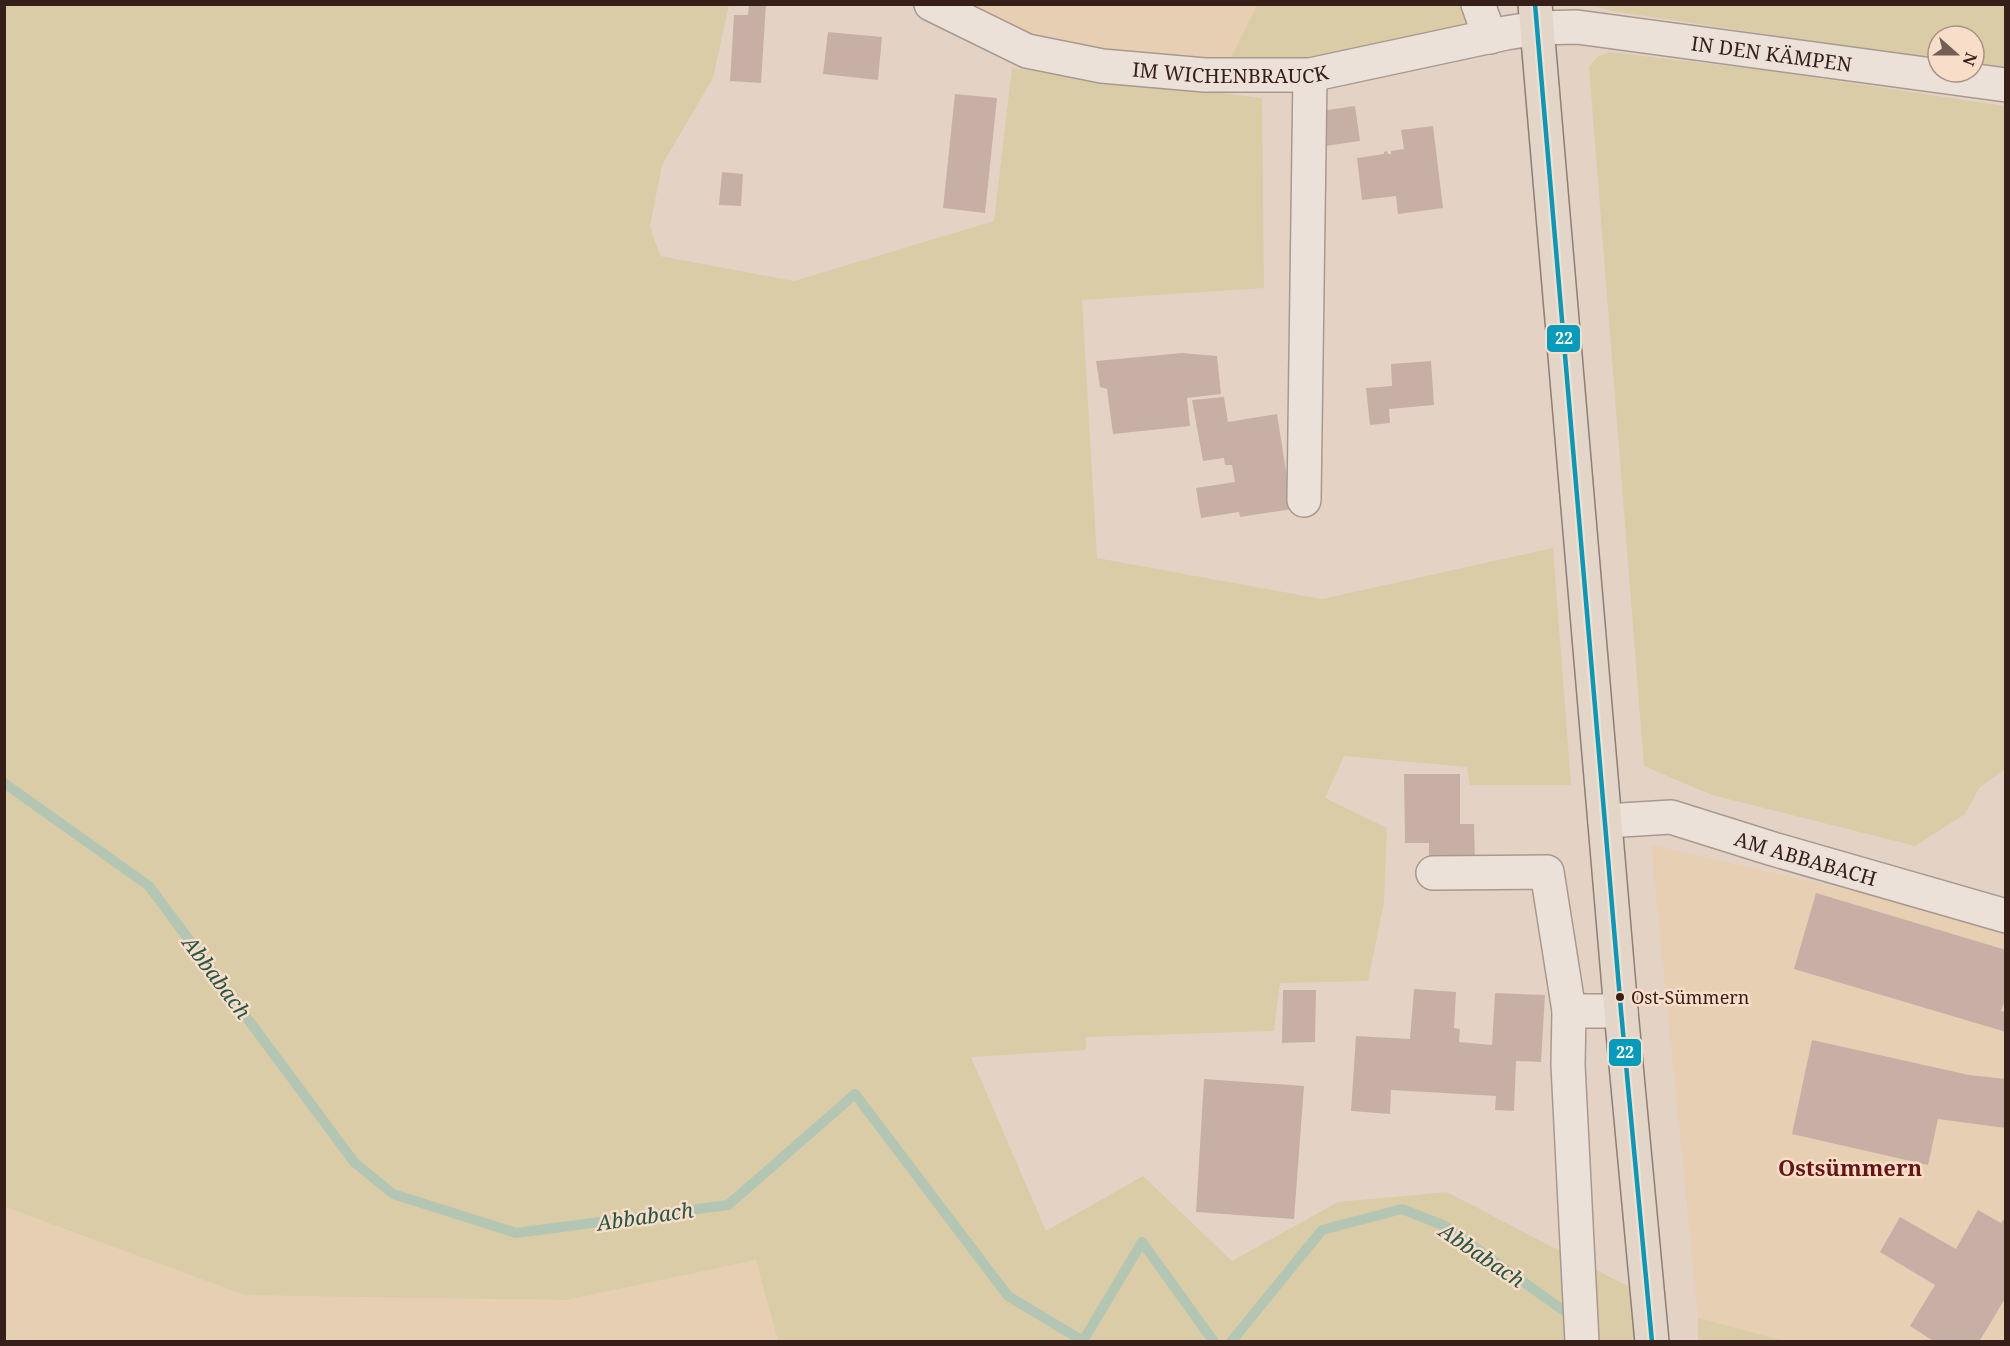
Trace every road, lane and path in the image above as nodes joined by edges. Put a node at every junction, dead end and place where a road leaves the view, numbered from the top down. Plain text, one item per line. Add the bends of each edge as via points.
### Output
1 (931, 4) edge
2 (1478, 4) edge
3 (1536, 16) edge
4 (1490, 37) junction
5 (1310, 75) junction
6 (2006, 85) edge
7 (1304, 500) dead end
8 (1605, 821) junction
9 (1433, 873) dead end
10 (2006, 916) edge
11 (1569, 1011) junction
12 (1621, 1011) junction
13 (1582, 1341) edge
14 (1652, 1341) edge

1 - 5 street, IM WICHENBRAUCK via 1027,51 1102,66 1205,75
2 - 4 street
3 - 4 street, IM WICHENBRAUCK
3 - 6 street, IN DEN KÄMPEN via 1577,27
3 - 8 main road
4 - 5 street, IM WICHENBRAUCK
5 - 7 street
8 - 10 street, AM ABBABACH via 1671,817
8 - 12 main road
9 - 11 street via 1547,872
11 - 12 street
11 - 13 street via 1568,1065
12 - 14 main road

